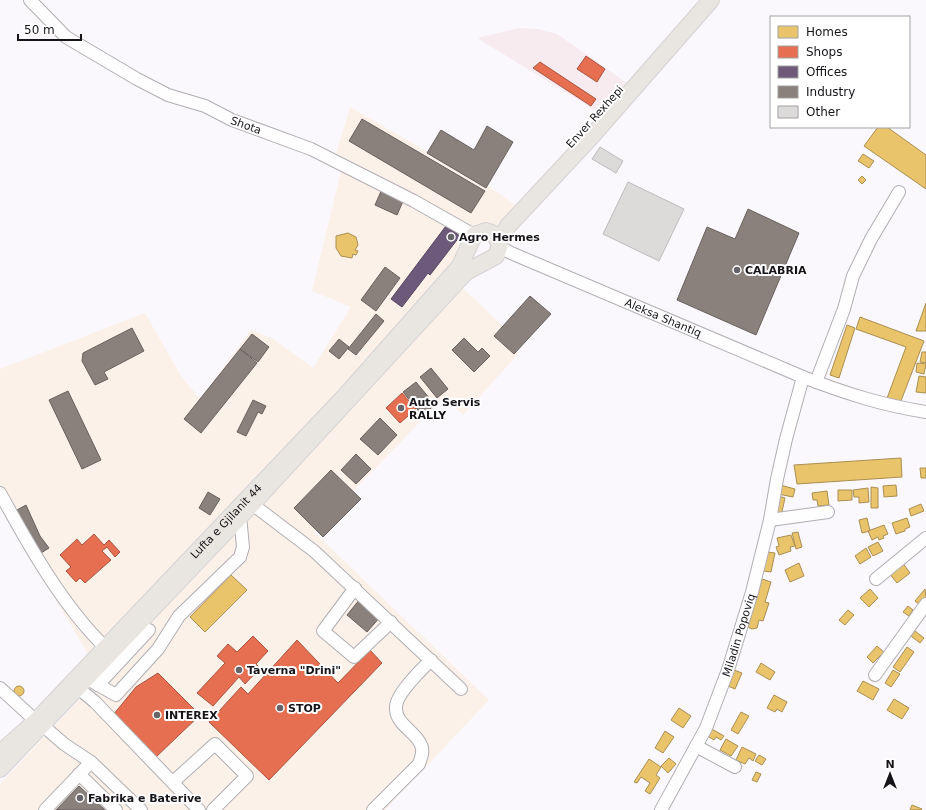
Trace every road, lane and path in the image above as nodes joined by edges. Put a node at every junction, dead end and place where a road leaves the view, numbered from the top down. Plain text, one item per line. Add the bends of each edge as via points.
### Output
1 (30, 0) edge
2 (700, 0) edge
3 (711, 0) edge
4 (899, 192) dead end
5 (477, 238) junction
6 (502, 249) junction
7 (484, 261) junction
8 (803, 377) junction
9 (816, 382) junction
10 (926, 412) edge
11 (0, 493) edge
12 (252, 504) junction
13 (828, 512) dead end
14 (240, 516) junction
15 (770, 520) junction
16 (926, 538) edge
17 (876, 579) dead end
18 (355, 588) junction
19 (926, 604) edge
20 (391, 622) junction
21 (145, 625) junction
22 (106, 648) junction
23 (158, 649) junction
24 (431, 660) junction
25 (875, 675) dead end
26 (87, 683) junction
27 (0, 688) edge
28 (461, 689) dead end
29 (38, 723) junction
30 (696, 746) junction
31 (5, 755) edge
32 (91, 762) junction
33 (735, 767) dead end
34 (0, 769) edge
35 (79, 774) junction
36 (172, 782) junction
37 (45, 810) edge
38 (116, 810) edge
39 (141, 810) edge
40 (199, 810) edge
41 (213, 810) edge
42 (373, 810) edge
43 (661, 810) edge

1 - 5 street, Shota via 66,37 137,80 168,95 205,106 232,120 310,149 414,201
2 - 5 main road, Enver Rexhepi via 503,220
3 - 6 main road via 508,226
4 - 9 street via 853,276 844,309
5 - 6 main road via 494,234
5 - 7 main road via 473,255
5 - 22 main road, Lufta e Gjilanit 44 via 460,266 346,395
6 - 7 main road via 493,258
6 - 8 street, Aleksa Shantiq
7 - 12 main road via 466,272
8 - 9 street, Aleksa Shantiq
8 - 15 street, Miladin Popoviq via 780,466
9 - 10 street, Aleksa Shantiq via 851,396 896,408
11 - 22 street via 29,545 81,622
12 - 14 main road
12 - 18 street via 314,551
13 - 15 street
14 - 21 main road
14 - 23 street via 243,547 240,557 179,616
15 - 30 street, Miladin Popoviq via 752,592 728,670 709,722
16 - 17 street
18 - 20 street
18 - 20 street via 323,631 354,656
19 - 25 street
20 - 24 street
21 - 23 street
21 - 26 main road
22 - 29 main road, Lufta e Gjilanit 44
23 - 26 street via 116,695
24 - 28 street
24 - 42 street via 401,694 396,707 400,721 421,745 422,755 419,764
26 - 29 main road
26 - 36 street via 95,702
27 - 29 street
29 - 31 main road
29 - 32 street
30 - 33 street
30 - 43 street, Miladin Popoviq
31 - 34 main road
32 - 35 street
32 - 39 street
35 - 37 street
35 - 38 street
36 - 40 street
36 - 41 street via 215,744 247,776

